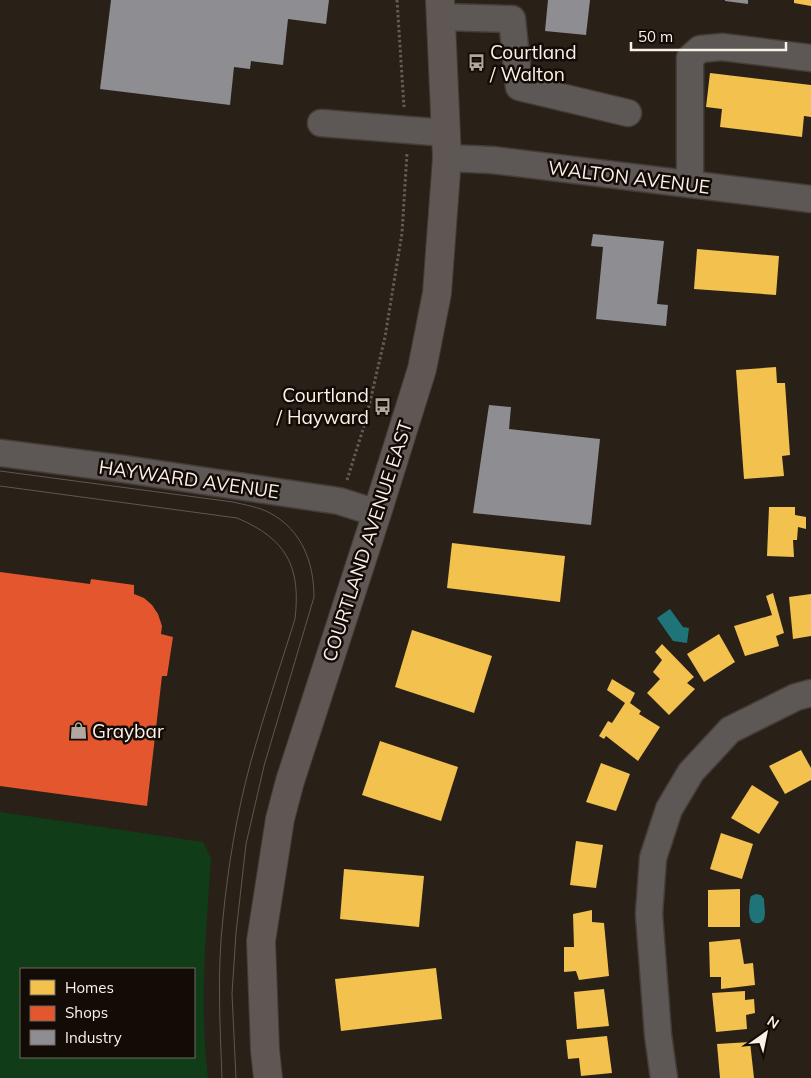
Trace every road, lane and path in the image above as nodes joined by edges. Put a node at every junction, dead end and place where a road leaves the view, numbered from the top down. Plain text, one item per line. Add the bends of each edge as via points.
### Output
1 (397, 0) edge
2 (441, 9) edge
3 (811, 58) edge
4 (628, 113) dead end
5 (321, 123) dead end
6 (406, 129) junction
7 (446, 145) junction
8 (690, 184) junction
9 (811, 199) edge
10 (0, 453) edge
11 (351, 472) dead end
12 (377, 513) junction
13 (811, 693) edge
14 (268, 1078) edge
15 (664, 1078) edge

1 - 6 path
2 - 4 street via 512,19 519,87
2 - 7 main road, COURTLAND AVENUE EAST
3 - 8 street via 722,47 700,49 690,58
5 - 6 street, WALTON AVENUE
6 - 7 street, WALTON AVENUE
6 - 11 path via 408,150 402,232 385,337
7 - 8 street, WALTON AVENUE via 487,159
7 - 12 main road, COURTLAND AVENUE EAST via 437,293 422,369
8 - 9 street, WALTON AVENUE
10 - 12 street, HAYWARD AVENUE via 339,501
12 - 14 main road, COURTLAND AVENUE EAST via 280,819 261,942 264,1050
13 - 15 street via 796,697 730,730 692,772 669,809 653,858 649,914

